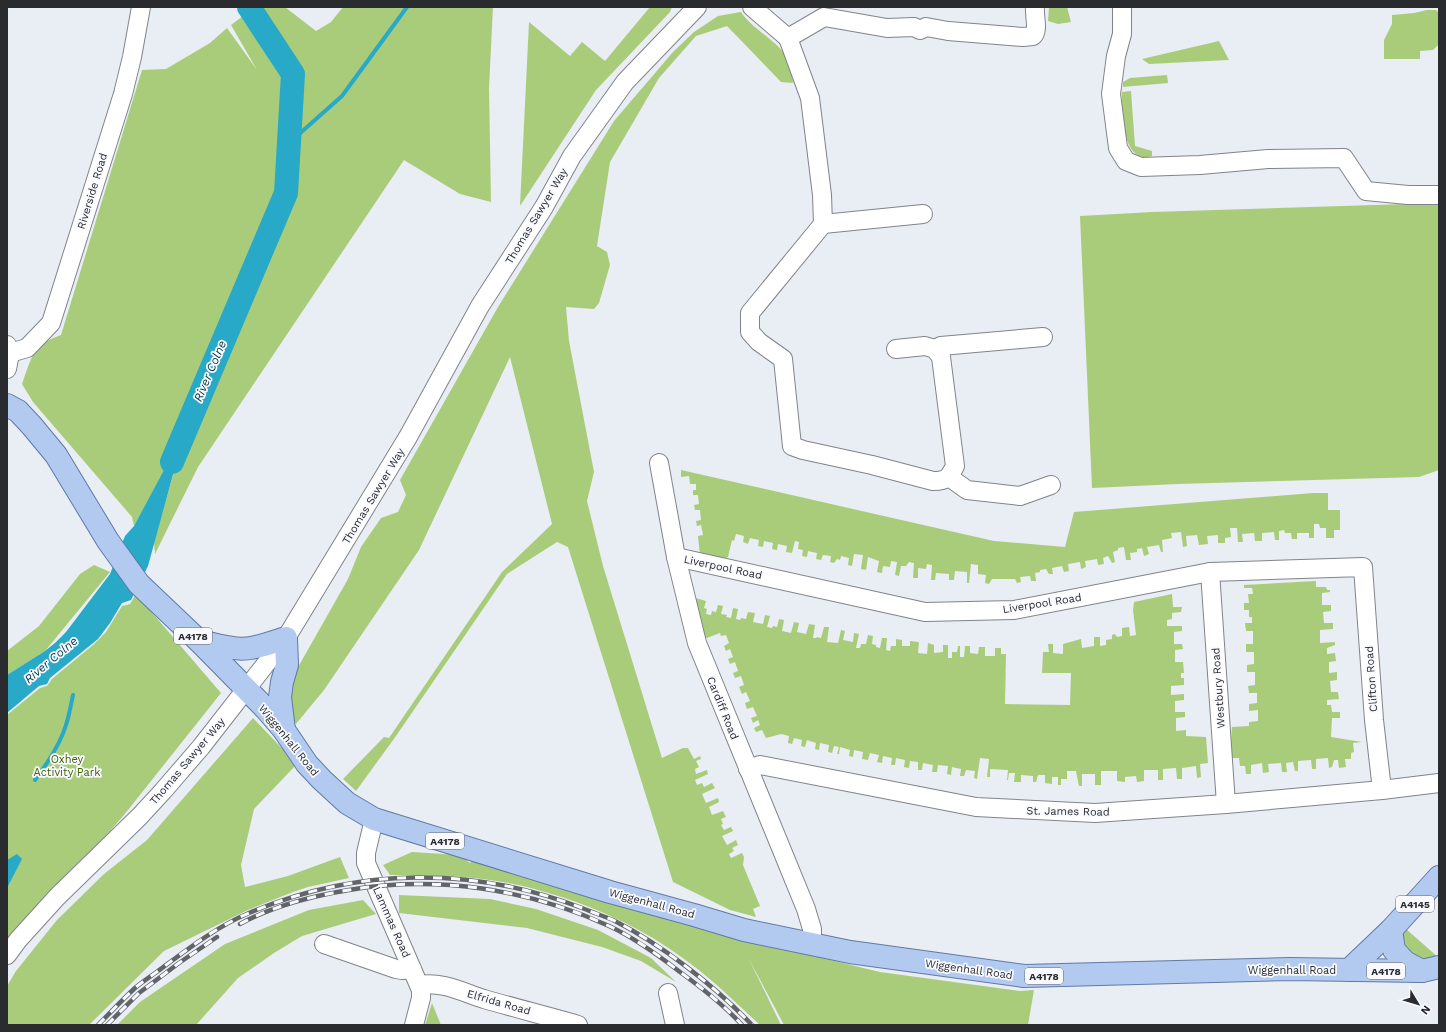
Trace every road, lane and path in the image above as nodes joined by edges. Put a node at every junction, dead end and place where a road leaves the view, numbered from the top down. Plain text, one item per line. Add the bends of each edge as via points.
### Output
1 (141, 7) edge
2 (697, 7) edge
3 (752, 7) edge
4 (1035, 7) edge
5 (1122, 7) edge
6 (788, 38) junction
7 (1439, 196) edge
8 (923, 214) dead end
9 (823, 224) junction
10 (1043, 337) dead end
11 (896, 349) dead end
12 (935, 349) junction
13 (8, 356) edge
14 (7, 404) edge
15 (659, 463) dead end
16 (949, 477) junction
17 (1051, 485) dead end
18 (676, 557) junction
19 (1363, 567) joint
20 (1210, 572) junction
21 (286, 638) junction
22 (199, 641) junction
23 (246, 689) junction
24 (284, 730) junction
25 (748, 769) junction
26 (1439, 783) edge
27 (1382, 790) junction
28 (1226, 804) junction
29 (374, 819) junction
30 (1439, 878) edge
31 (1391, 930) junction
32 (324, 944) dead end
33 (812, 944) junction
34 (7, 955) edge
35 (412, 969) junction
36 (1431, 969) edge
37 (1349, 970) junction
38 (419, 985) junction
39 (668, 993) dead end
40 (414, 1025) edge
41 (578, 1025) edge
42 (675, 1025) edge

1 - 13 street, Riverside Road via 123,94 51,323 27,348
2 - 21 street, Thomas Sawyer Way via 626,82 572,156 544,207 480,306 408,437
3 - 6 street
4 - 6 street via 1036,30 1033,36 948,31 926,27 920,30 914,27 887,28 824,17
5 - 7 street via 1122,34 1116,56 1112,94 1118,148 1126,162 1141,167 1268,159 1344,158 1366,191
6 - 9 street via 810,98
8 - 9 street
9 - 16 street via 750,313 750,332 759,342 783,359 792,446 933,481 942,481
10 - 12 street via 941,346
11 - 12 street via 925,346
12 - 16 street via 941,357 954,466
14 - 22 main road, Wiggenhall Road / A4178 via 18,411 56,455 95,520 139,584
15 - 18 street, Cardiff Road
16 - 17 street via 967,490 1020,496
18 - 20 street, Liverpool Road via 925,612 1014,610
18 - 25 street, Cardiff Road via 697,643
19 - 20 street, Liverpool Road
19 - 27 street, Clifton Road via 1374,720
20 - 28 street, Westbury Road
21 - 22 main road via 242,649
21 - 23 street, Thomas Sawyer Way
21 - 24 main road via 287,666 280,697
22 - 23 main road, Wiggenhall Road / A4178
23 - 24 main road, Wiggenhall Road / A4178
23 - 34 street, Thomas Sawyer Way via 163,791 57,897
24 - 29 main road, Wiggenhall Road / A4178 via 307,764 322,780 348,803
25 - 28 street, St. James Road via 760,765 976,807 1095,813
25 - 33 street, Cardiff Road via 806,909 812,929
26 - 27 street, St. James Road
27 - 28 street, St. James Road
29 - 33 main road, Wiggenhall Road / A4178 via 610,892 744,930
29 - 35 street, Lammas Road via 366,863
30 - 31 main road, A4145
31 - 36 main road via 1394,950 1405,962
31 - 37 main road, A4145
32 - 35 street via 396,969
33 - 37 main road, Wiggenhall Road / A4178 via 850,952 1024,976 1290,969
35 - 38 street, Lammas Road
36 - 37 main road, Wiggenhall Road / A4178
38 - 40 street, Lammas Road via 421,998
38 - 41 street, Elfrida Road via 441,984
39 - 42 street

